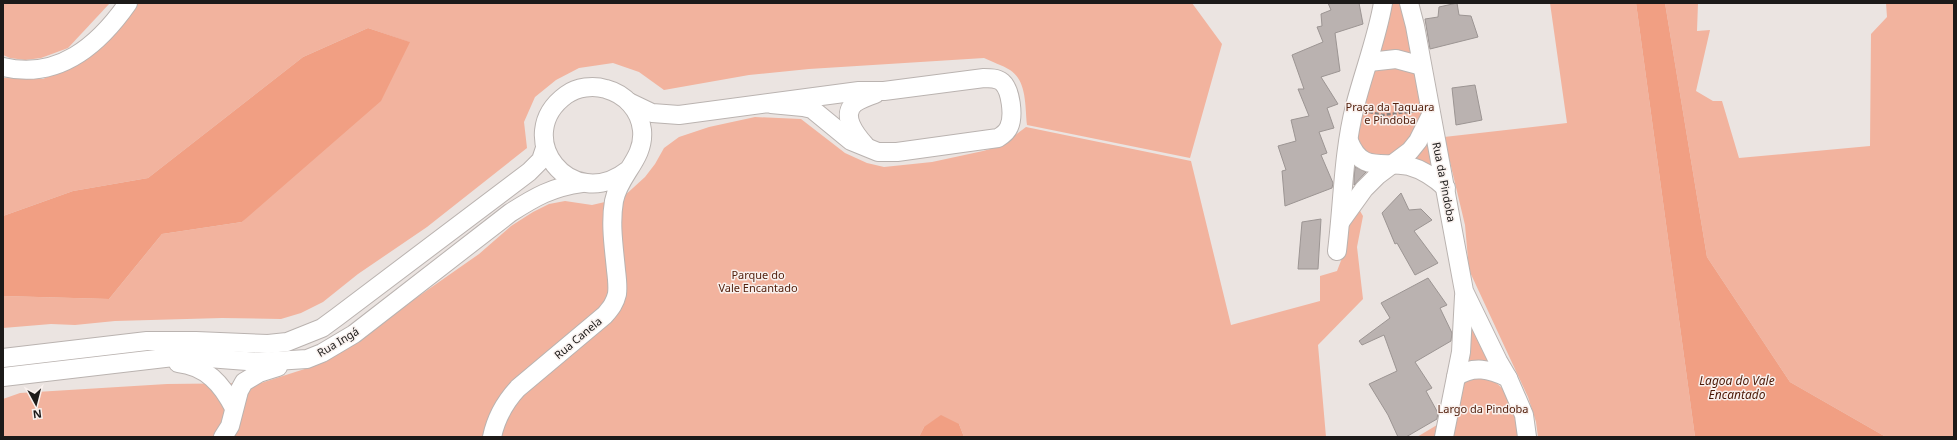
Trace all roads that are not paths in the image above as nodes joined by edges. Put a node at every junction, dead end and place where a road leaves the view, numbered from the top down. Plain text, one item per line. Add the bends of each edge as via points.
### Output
1 (128, 3) edge
2 (1383, 3) edge
3 (1409, 3) edge
4 (1369, 62) junction
5 (1422, 66) junction
6 (3, 67) edge
7 (884, 91) junction
8 (629, 102) junction
9 (771, 104) junction
10 (1430, 112) junction
11 (679, 115) junction
12 (1349, 141) junction
13 (546, 148) junction
14 (640, 150) junction
15 (870, 150) junction
16 (1389, 166) junction
17 (628, 170) junction
18 (583, 184) junction
19 (1446, 188) junction
20 (612, 219) junction
21 (1340, 222) junction
22 (1337, 251) dead end
23 (1464, 291) junction
24 (3, 358) edge
25 (307, 359) junction
26 (148, 361) junction
27 (3, 377) edge
28 (1456, 377) junction
29 (1508, 378) junction
30 (234, 408) junction
31 (223, 437) edge
32 (492, 437) edge
33 (1444, 437) edge
34 (1527, 437) edge

1 - 6 street via 96,41 76,56 55,66 36,70 19,71
2 - 4 street
3 - 5 street, Rua da Pindoba
4 - 5 street via 1396,59
4 - 12 street via 1355,106
5 - 10 street, Rua da Pindoba
7 - 9 street via 860,91
7 - 15 street via 854,104 850,112 852,129
7 - 15 street via 993,78 1001,81 1006,87 1011,120 1005,133 998,138 888,153
8 - 11 street via 652,113
8 - 13 street via 618,94 600,88 581,88 569,93 550,111 544,136
8 - 14 street via 639,119 642,139
9 - 11 street
9 - 15 street via 812,109 851,141
10 - 16 street via 1421,136 1410,151
10 - 19 street, Rua da Pindoba
11 - 14 street via 658,123
12 - 16 street via 1358,158
12 - 21 street
13 - 18 street via 550,160 559,171 569,179
13 - 24 street, Rua Ingá via 541,160 529,172 337,317 306,336 268,344 147,341
14 - 17 street
16 - 19 street via 1408,166 1422,170
16 - 21 street via 1364,189
17 - 18 street via 608,182
17 - 20 street, Rua Canela via 616,193
18 - 20 street, Rua Canela via 604,202
18 - 25 street, Rua Ingá via 552,189 522,205 354,334
19 - 23 street, Rua da Pindoba
20 - 32 street, Rua Canela via 617,293 613,305 605,315 518,388 508,399 494,427
21 - 22 street
23 - 28 street, Rua da Pindoba via 1463,326
23 - 29 street, Rua da Pindoba
25 - 26 street, Rua Ingá via 259,362 182,356
25 - 30 street via 250,378 241,387
26 - 27 street, Rua Ingá
26 - 30 street via 180,364 209,374 227,393
28 - 29 street via 1474,369 1496,372
28 - 33 street, Rua da Pindoba
29 - 34 street, Rua da Pindoba via 1524,415
30 - 31 street

